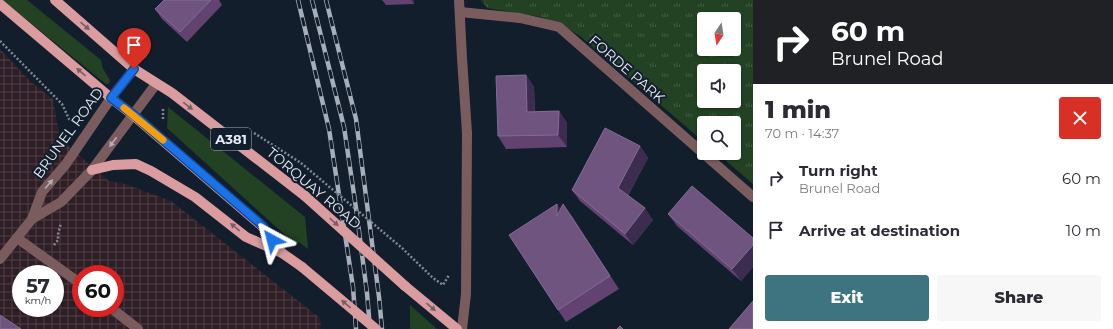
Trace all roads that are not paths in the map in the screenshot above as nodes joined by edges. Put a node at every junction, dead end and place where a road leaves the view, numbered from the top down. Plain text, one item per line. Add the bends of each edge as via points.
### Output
1 (55, 0) edge
2 (459, 0) edge
3 (0, 4) edge
4 (460, 12) junction
5 (134, 69) junction
6 (156, 84) junction
7 (111, 98) junction
8 (134, 115) junction
9 (92, 170) junction
10 (753, 197) edge
11 (32, 219) junction
12 (17, 238) junction
13 (282, 252) junction
14 (0, 259) edge
15 (72, 278) edge
16 (123, 317) edge
17 (138, 329) edge
18 (376, 329) edge
19 (457, 329) edge
20 (462, 329) edge

1 -> 5 main road, TORQUAY ROAD / A381
2 - 4 street
7 -> 3 main road
4 - 10 street, FORDE PARK via 520,18 558,28
4 - 20 street via 467,133 466,294
5 - 6 main road, TORQUAY ROAD / A381
5 - 7 street, BRUNEL ROAD
6 - 8 street, BRUNEL ROAD
6 -> 19 main road, TORQUAY ROAD / A381, bridge via 305,196
7 - 8 main road
11 -> 7 street, BRUNEL ROAD via 42,192 69,159
8 -> 9 street, BRUNEL ROAD
8 - 13 main road via 263,226
9 - 11 street, BRUNEL ROAD via 61,202
13 -> 9 main road via 246,236 195,196 136,164 113,164
11 - 12 street, BRUNEL ROAD
12 - 14 street, BRUNEL ROAD
12 - 15 street
18 -> 13 main road, bridge
16 - 17 street

